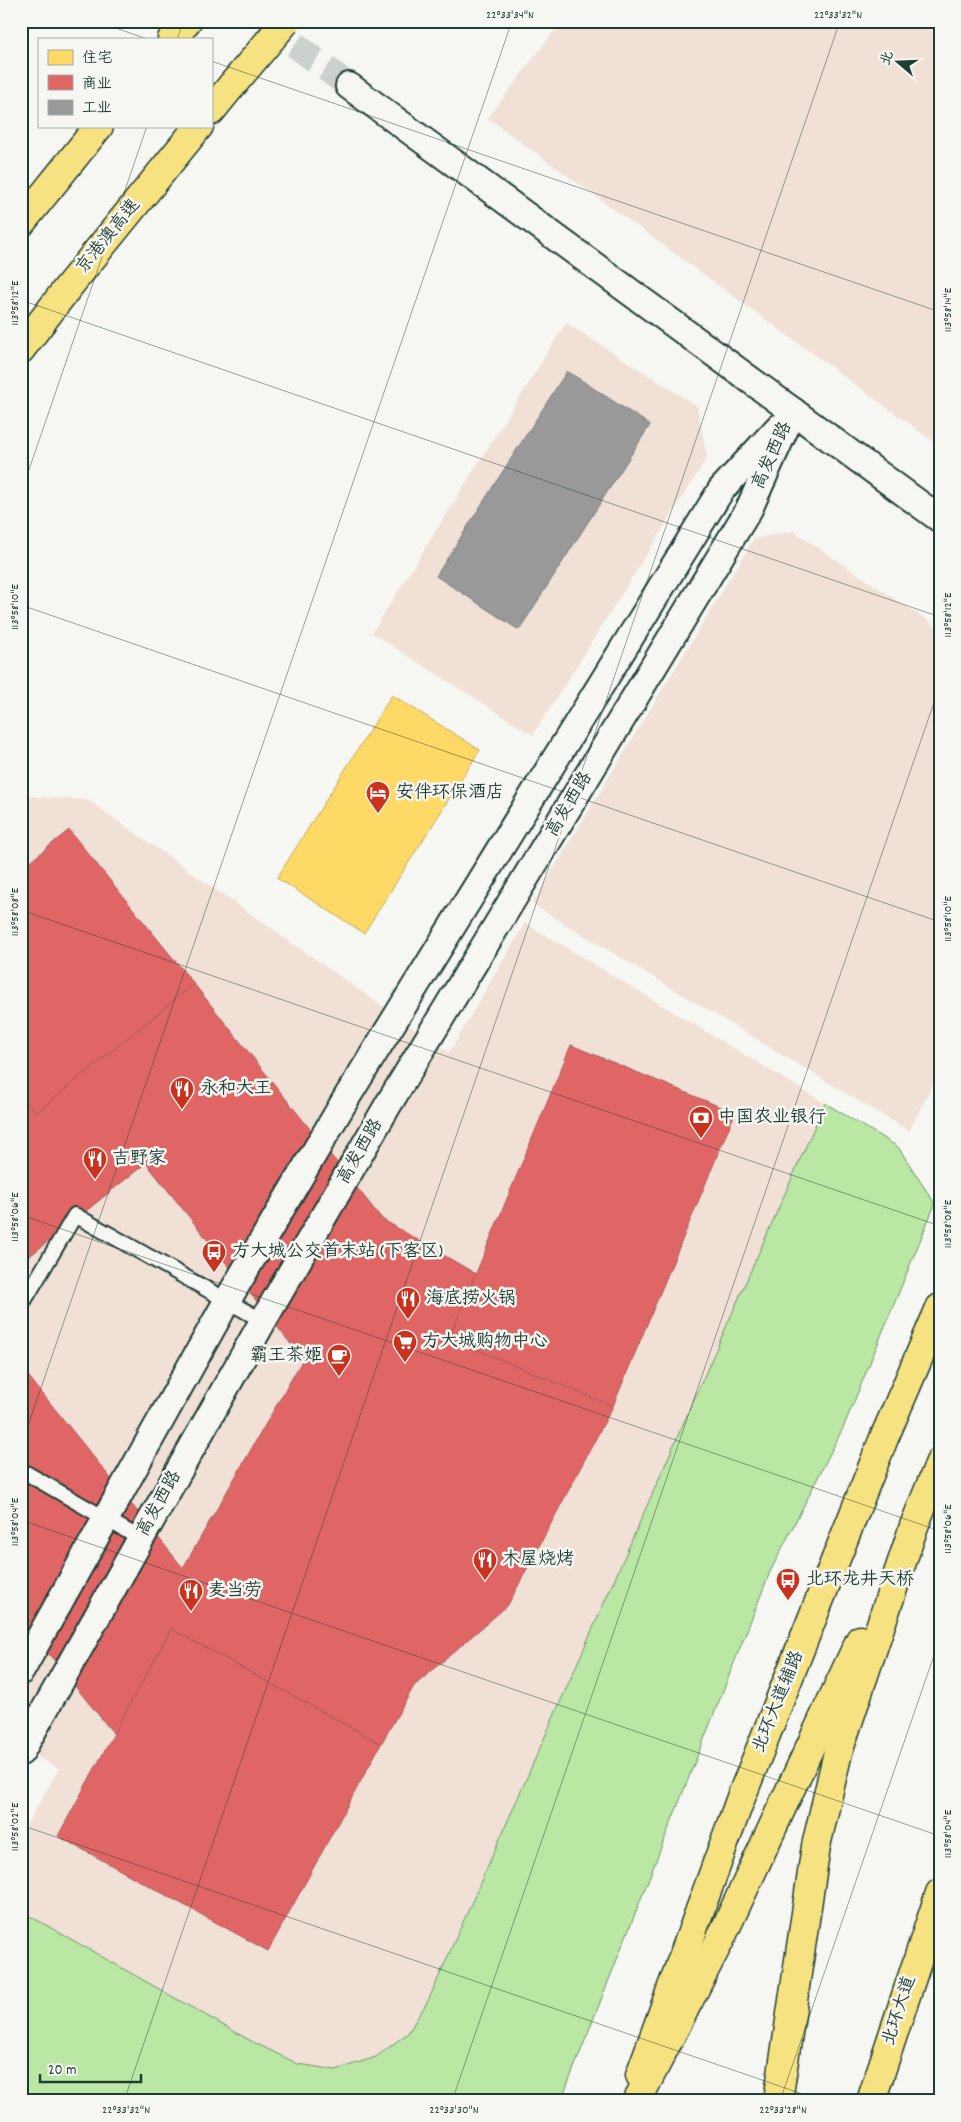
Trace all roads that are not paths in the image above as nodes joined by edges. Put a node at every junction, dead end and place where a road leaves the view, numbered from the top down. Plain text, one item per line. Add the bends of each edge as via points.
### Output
1 (286, 21) edge
2 (349, 86) tunnel mouth
3 (212, 110) edge
4 (97, 128) edge
5 (197, 128) edge
6 (21, 223) edge
7 (21, 349) edge
8 (793, 411) junction
9 (940, 518) edge
10 (227, 1302) junction
11 (21, 1306) edge
12 (940, 1308) edge
13 (263, 1321) junction
14 (940, 1462) edge
15 (21, 1470) edge
16 (107, 1519) junction
17 (914, 1526) junction
18 (141, 1539) junction
19 (21, 1671) edge
20 (21, 1752) edge
21 (940, 1894) edge
22 (631, 2101) edge
23 (637, 2101) edge
24 (778, 2101) edge
25 (871, 2101) edge

1 - 3 main road, bridge
2 - 8 street
4 - 6 main road
5 - 7 main road, 京港澳高速
8 - 9 street
8 - 10 street, 高发西路 via 721,490 352,1088
8 - 13 street, 高发西路 via 749,509 388,1105
10 - 11 lane via 75,1214
10 - 13 lane
10 - 16 street, 高发西路
12 - 22 main road, 北环大道辅路 via 884,1438 740,1800
13 - 18 street, 高发西路
14 - 17 main road
15 - 16 lane
16 - 18 lane
16 - 19 street, 高发西路
17 - 23 main road via 720,1940
17 - 24 main road via 838,1752 816,1846
18 - 20 street, 高发西路
21 - 25 main road, 北环大道

